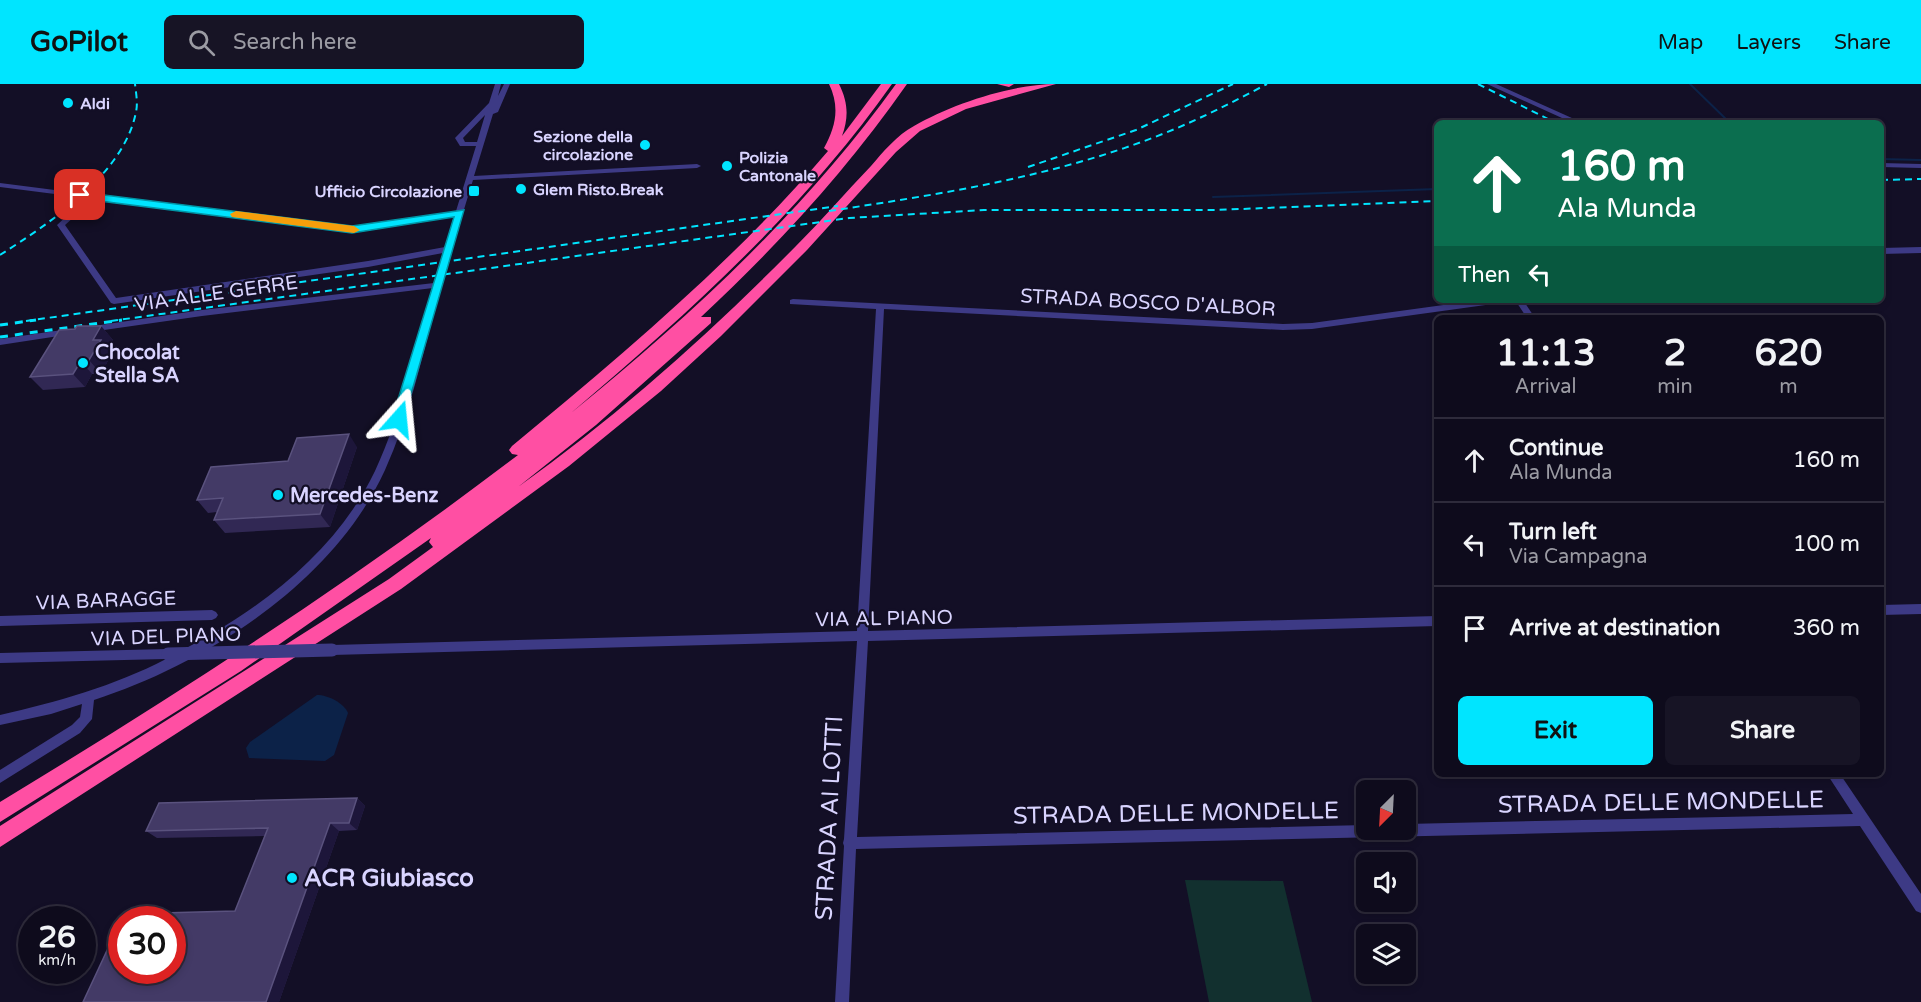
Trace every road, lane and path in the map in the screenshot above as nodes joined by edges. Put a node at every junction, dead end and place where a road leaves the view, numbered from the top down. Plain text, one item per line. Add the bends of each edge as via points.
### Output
1 (492, 84) edge
2 (498, 84) edge
3 (507, 84) edge
4 (834, 84) edge
5 (887, 84) edge
6 (902, 84) edge
7 (914, 84) edge
8 (1002, 84) edge
9 (1009, 84) edge
10 (1042, 84) edge
11 (1051, 84) edge
12 (1490, 84) edge
13 (1025, 92) junction
14 (484, 119) junction
15 (1572, 120) edge
16 (481, 144) junction
17 (1884, 165) edge
18 (697, 166) dead end
19 (1921, 166) edge
20 (471, 178) junction
21 (806, 183) junction
22 (0, 185) edge
23 (92, 197) junction
24 (460, 213) junction
25 (449, 249) junction
26 (1921, 250) edge
27 (1884, 251) edge
28 (438, 285) junction
29 (794, 302) dead end
30 (1477, 303) edge
31 (880, 308) junction
32 (0, 342) edge
33 (1921, 609) edge
34 (1884, 610) edge
35 (213, 615) dead end
36 (0, 621) edge
37 (1434, 621) edge
38 (863, 636) junction
39 (332, 650) joint
40 (0, 658) edge
41 (88, 696) junction
42 (219, 698) junction
43 (0, 720) edge
44 (131, 731) junction
45 (0, 777) edge
46 (1835, 777) edge
47 (0, 813) edge
48 (1863, 820) junction
49 (0, 837) edge
50 (849, 843) junction
51 (1921, 906) edge
52 (842, 1002) edge

1 - 14 street
2 - 14 street
3 - 14 street via 500,102
4 - 21 highway via 842,100 840,124 831,147
5 - 21 highway
6 - 44 highway via 840,165 779,233 711,300 610,389 513,468 375,571
7 - 42 highway via 819,206 752,276 658,364 473,514
8 - 9 highway
10 - 13 highway
11 - 13 highway
12 - 15 street
13 - 42 highway via 954,109 916,129 729,320 606,429 395,584
14 - 16 street
14 - 16 street via 458,139 463,144
16 - 20 street
17 - 19 street
18 - 20 street
20 - 24 street
21 - 44 highway via 667,322 493,471 376,561
22 - 23 street
23 - 24 street via 352,230
23 - 25 street via 62,225 114,301
24 - 25 street
25 - 28 street
26 - 27 street
28 - 32 street, VIA ALLE GERRE
28 - 41 street via 385,458 361,504 341,531 291,582 231,626 165,664
29 - 31 street, STRADA BOSCO D'ALBOR
30 - 31 street, STRADA BOSCO D'ALBOR via 1299,326
31 - 38 street, STRADA AI LOTTI
33 - 34 street
35 - 36 street, VIA BARAGGE
37 - 38 street, VIA AL PIANO
38 - 39 street, VIA AL PIANO
38 - 50 street, STRADA AI LOTTI
39 - 40 street, VIA DEL PIANO, bridge
41 - 43 street
41 - 45 street via 86,719 76,729
42 - 49 highway
44 - 47 highway
46 - 48 street
48 - 50 street, STRADA DELLE MONDELLE
48 - 51 street
50 - 52 street, STRADA AI LOTTI

